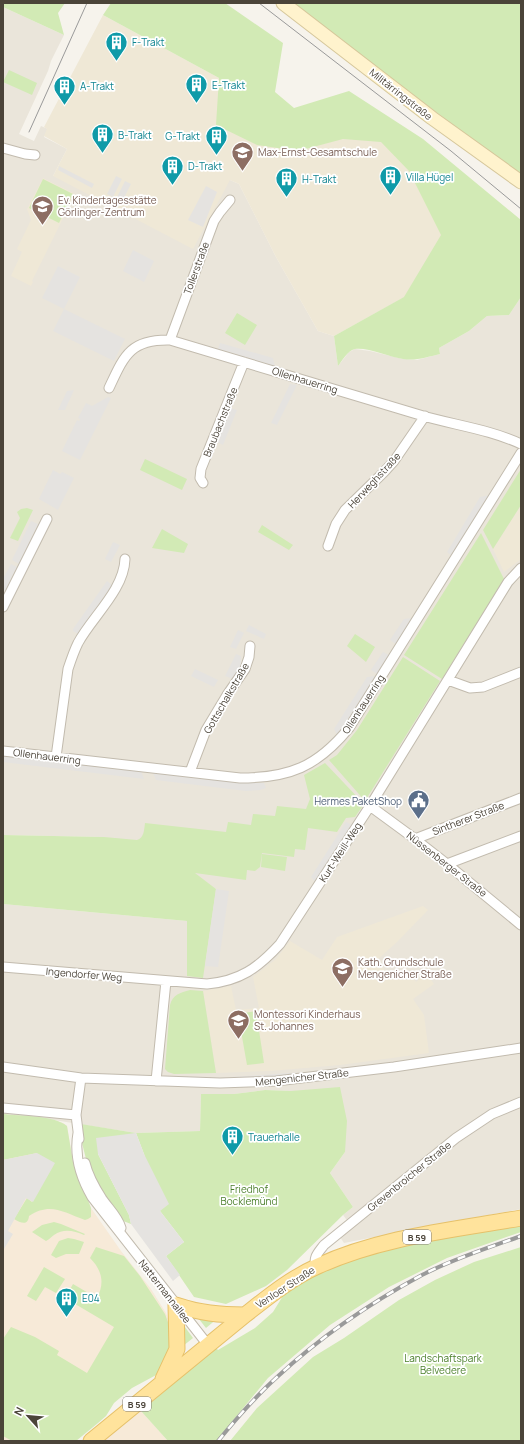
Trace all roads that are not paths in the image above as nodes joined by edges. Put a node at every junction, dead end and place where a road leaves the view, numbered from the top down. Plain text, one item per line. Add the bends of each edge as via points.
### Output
1 (283, 3) edge
2 (3, 148) edge
3 (35, 155) dead end
4 (521, 182) edge
5 (230, 200) dead end
6 (170, 340) junction
7 (244, 362) junction
8 (109, 388) dead end
9 (425, 416) junction
10 (521, 444) edge
11 (521, 453) edge
12 (203, 483) dead end
13 (48, 519) dead end
14 (328, 546) dead end
15 (125, 559) dead end
16 (521, 568) edge
17 (3, 607) edge
18 (250, 646) dead end
19 (521, 672) edge
20 (448, 680) junction
21 (3, 751) edge
22 (56, 757) junction
23 (190, 772) junction
24 (521, 798) edge
25 (370, 806) junction
26 (521, 836) edge
27 (415, 839) junction
28 (447, 864) junction
29 (521, 925) edge
30 (3, 967) edge
31 (166, 981) junction
32 (521, 1048) edge
33 (3, 1067) edge
34 (81, 1078) junction
35 (156, 1081) junction
36 (521, 1102) edge
37 (3, 1108) edge
38 (76, 1115) junction
39 (521, 1218) edge
40 (316, 1267) junction
41 (176, 1305) junction
42 (245, 1315) junction
43 (208, 1345) junction
44 (161, 1383) junction
45 (91, 1441) edge

1 - 4 main road, Militärringstraße via 432,118
2 - 3 street
5 - 6 street, Tollerstraße via 213,222
6 - 7 street, Ollenhauerring
6 - 8 street, Ollenhauerring via 145,343 126,354
7 - 9 street, Ollenhauerring
7 - 12 street, Braubachstraße via 201,469 200,478
9 - 10 street, Ollenhauerring
9 - 14 street, Herweghstraße via 394,461 345,510 336,524
11 - 23 street, Ollenhauerring via 349,728 330,749 307,765 263,778
13 - 17 street
15 - 22 street via 121,578 78,643 68,669
16 - 20 street, Kurt-Weill-Weg via 508,582
18 - 23 street, Gottschalkstraße via 245,669 206,730
19 - 20 street via 483,687 470,688
20 - 25 street, Kurt-Weill-Weg
21 - 22 street, Ollenhauerring
22 - 23 street, Ollenhauerring
24 - 27 street, Sintherer Straße
25 - 27 street, Nüssenberger Straße
25 - 31 street, Kurt-Weill-Weg via 280,944 264,961 243,975 224,982 207,984
26 - 28 street
27 - 28 street, Nüssenberger Straße
28 - 29 street, Nüssenberger Straße
30 - 31 street, Ingendorfer Weg
31 - 35 street
32 - 35 street, Mengenicher Straße via 300,1079 220,1083
33 - 34 street, Mengenicher Straße
34 - 35 street, Mengenicher Straße
34 - 38 street, Nattermannallee
36 - 40 street, Grevenbroicher Straße via 492,1114 456,1138 324,1245 316,1255
37 - 38 street
38 - 41 street, Nattermannallee via 86,1171 120,1224 123,1235
39 - 40 main road, Venloer Straße / B 59 via 377,1245 346,1254
40 - 42 main road, Venloer Straße / B 59 via 269,1296
41 - 42 main road via 213,1314
41 - 43 street, Nattermannallee
41 - 44 main road via 176,1349
42 - 43 main road, Venloer Straße / B 59
43 - 44 main road, Venloer Straße / B 59
44 - 45 main road, Venloer Straße / B 59

